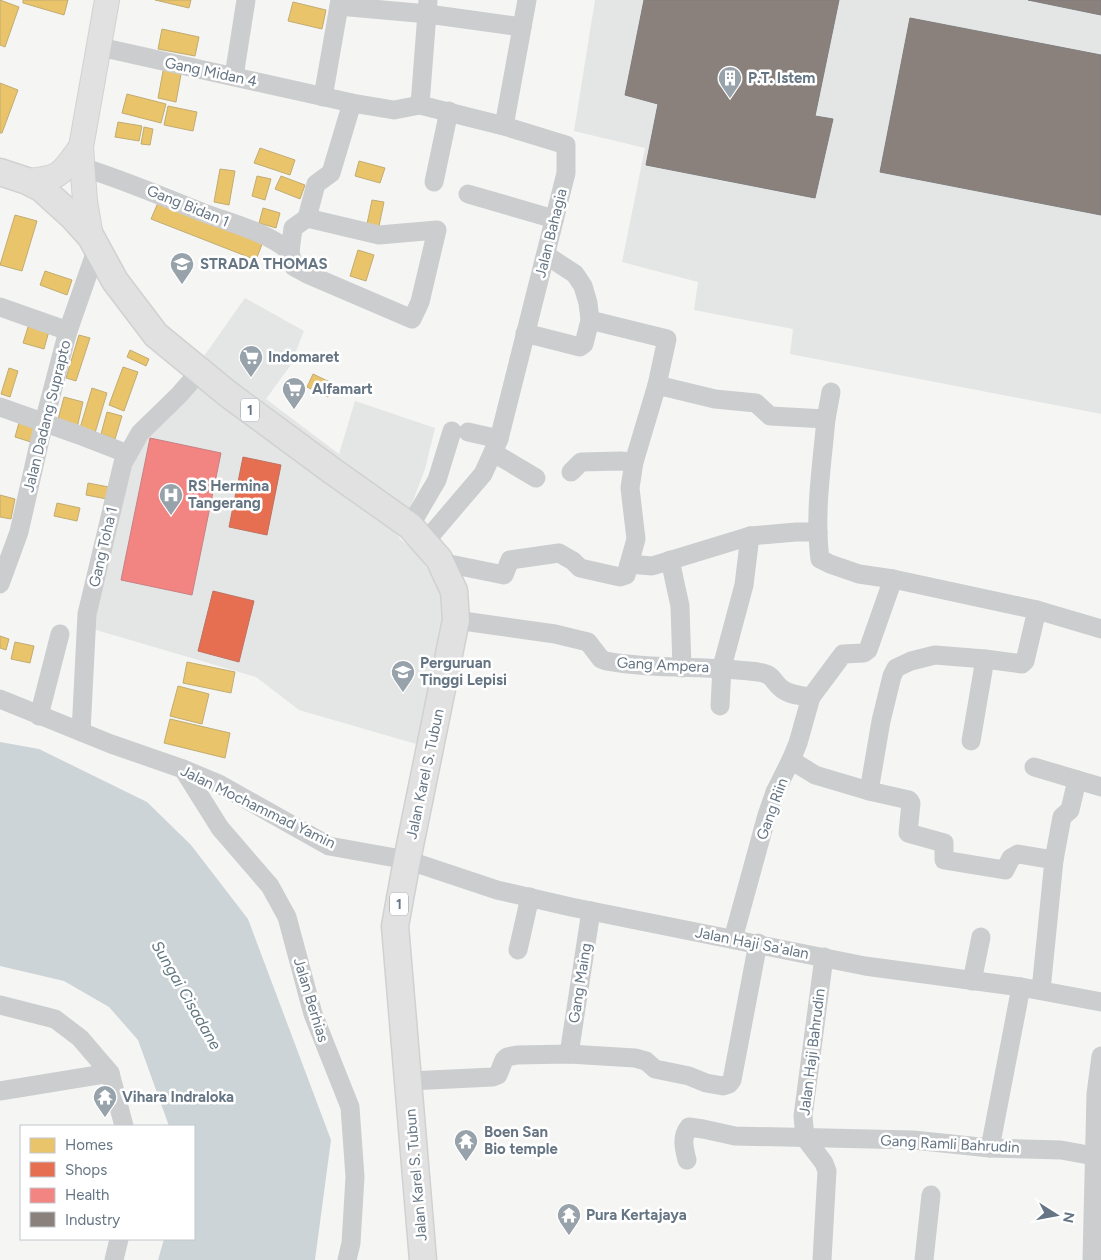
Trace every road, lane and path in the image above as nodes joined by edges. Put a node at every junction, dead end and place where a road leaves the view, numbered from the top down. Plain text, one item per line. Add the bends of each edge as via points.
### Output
1 (107, 0) edge
2 (246, 0) edge
3 (527, 0) edge
4 (340, 3) edge
5 (428, 7) edge
6 (522, 27) junction
7 (100, 47) junction
8 (234, 76) junction
9 (323, 97) junction
10 (352, 103) junction
11 (420, 105) junction
12 (449, 111) junction
13 (504, 126) junction
14 (82, 157) junction
15 (0, 172) edge
16 (27, 181) junction
17 (434, 182) dead end
18 (468, 194) dead end
19 (307, 218) junction
20 (554, 220) junction
21 (94, 243) junction
22 (290, 252) junction
23 (546, 255) junction
24 (0, 306) edge
25 (590, 320) junction
26 (68, 330) junction
27 (525, 333) junction
28 (200, 371) junction
29 (656, 385) junction
30 (831, 392) dead end
31 (0, 407) edge
32 (826, 419) junction
33 (44, 422) junction
34 (496, 447) junction
35 (128, 454) junction
36 (634, 462) junction
37 (571, 472) dead end
38 (536, 478) dead end
39 (818, 532) junction
40 (750, 536) junction
41 (425, 544) junction
42 (670, 560) junction
43 (629, 564) junction
44 (893, 579) junction
45 (0, 584) edge
46 (1037, 610) junction
47 (456, 620) junction
48 (1101, 629) edge
49 (60, 634) dead end
50 (985, 658) junction
51 (722, 667) junction
52 (682, 668) junction
53 (811, 697) junction
54 (0, 699) edge
55 (720, 706) dead end
56 (39, 716) junction
57 (81, 732) junction
58 (971, 741) dead end
59 (791, 760) junction
60 (1034, 767) dead end
61 (183, 769) junction
62 (1077, 780) junction
63 (1101, 787) edge
64 (869, 791) junction
65 (407, 860) junction
66 (1054, 860) junction
67 (530, 897) junction
68 (591, 911) junction
69 (981, 936) dead end
70 (734, 939) junction
71 (758, 944) junction
72 (518, 950) dead end
73 (824, 957) junction
74 (972, 980) junction
75 (1020, 987) junction
76 (1041, 990) junction
77 (1101, 1002) edge
78 (0, 1005) edge
79 (569, 1054) junction
80 (1101, 1056) edge
81 (110, 1073) junction
82 (408, 1081) junction
83 (0, 1091) edge
84 (1099, 1094) edge
85 (124, 1125) edge
86 (805, 1138) junction
87 (990, 1148) junction
88 (1094, 1156) junction
89 (687, 1160) dead end
90 (930, 1195) dead end
91 (120, 1240) edge
92 (114, 1260) edge
93 (347, 1260) edge
94 (423, 1260) edge
95 (822, 1260) edge
96 (924, 1260) edge
97 (1092, 1260) edge

1 - 7 main road
2 - 8 street
3 - 6 street
4 - 5 street
4 - 9 street
5 - 6 street
5 - 11 street
6 - 13 street
7 - 8 street, Gang Midan 4
7 - 14 main road
8 - 9 street, Gang Midan 4
9 - 10 street, Jalan Bahagia
10 - 11 street, Jalan Bahagia via 394,110
10 - 19 street via 331,173 316,184
11 - 12 street, Jalan Bahagia
12 - 13 street, Jalan Bahagia
12 - 17 street
13 - 20 street, Jalan Bahagia via 566,145 566,173
14 - 16 main road via 49,179
14 - 21 main road via 86,214
14 - 22 street, Gang Bidan 1 via 126,181 256,233
15 - 16 highway, 1
16 - 21 highway, 1 via 41,188 73,217
18 - 20 street
19 - 22 street via 293,228
19 - 22 street via 379,235 437,230 420,302 412,319 294,267
20 - 23 street, Jalan Bahagia
21 - 26 street, Jalan Dadang Suprapto
21 - 28 highway, Jalan Karel S. Tubun / 1 via 116,281 156,335
23 - 25 street via 575,274 583,286
23 - 27 street, Jalan Bahagia
24 - 26 street
25 - 27 street via 582,346
25 - 29 street via 667,339
26 - 33 street, Jalan Dadang Suprapto
27 - 34 street, Jalan Bahagia
28 - 35 street, Gang Toha 1 via 140,433
28 - 41 highway, Jalan Karel S. Tubun / 1
29 - 32 street via 715,399 756,403 770,416
29 - 36 street
30 - 32 street
31 - 33 street
32 - 39 street
33 - 35 street
33 - 45 street, Jalan Dadang Suprapto via 18,532
34 - 38 street
34 - 41 street, Jalan Bahagia via 483,474
34 - 41 street via 460,432 437,480
35 - 57 street, Gang Toha 1 via 87,614
36 - 37 street via 581,462
36 - 43 street via 630,488 636,539
39 - 40 street
39 - 44 street via 820,559 859,574
40 - 42 street
40 - 51 street via 744,585
41 - 43 street via 504,575 510,560 554,553 566,556 580,568 620,577 626,574
41 - 47 highway, Jalan Karel S. Tubun / 1 via 454,591
42 - 43 street via 652,566
42 - 52 street via 680,606
44 - 46 street
44 - 53 street via 868,650 843,654
46 - 48 street
46 - 50 street via 1025,661 1017,664
47 - 52 street, Gang Ampera via 588,642 606,661
47 - 65 highway, Jalan Karel S. Tubun / 1
49 - 56 street
50 - 58 street
50 - 64 street via 936,655 896,668 881,721
51 - 52 street, Gang Ampera
51 - 53 street, Gang Ampera via 771,676 787,692
51 - 55 street
53 - 59 street
54 - 56 street, Jalan Mochammad Yamin
56 - 57 street, Jalan Mochammad Yamin
57 - 61 street, Jalan Mochammad Yamin
59 - 64 street, Gang Riin via 815,775
59 - 70 street, Gang Riin via 767,815
60 - 62 street
61 - 65 street, Jalan Mochammad Yamin via 219,784 329,846
61 - 93 street, Jalan Berhias via 220,828 270,886 287,916 313,1014 350,1107 355,1177
62 - 63 street
62 - 66 street via 1070,810 1062,817
64 - 66 street, Gang Riin via 911,801 908,833 944,843 944,860 1005,870 1011,858 1018,854
65 - 67 street, Jalan Haji Sa'alan via 497,890
65 - 82 highway, Jalan Karel S. Tubun / 1 via 395,926
66 - 76 street
67 - 68 street, Jalan Haji Sa'alan
67 - 72 street
68 - 70 street, Jalan Haji Sa'alan
68 - 79 street, Gang Maing
69 - 74 street
70 - 71 street, Jalan Haji Sa'alan
71 - 73 street, Jalan Haji Sa'alan
71 - 79 street via 729,1084 706,1083 657,1070 640,1059
73 - 74 street, Jalan Haji Sa'alan via 865,966
73 - 86 street, Jalan Haji Bahrudin via 802,1116
74 - 75 street, Jalan Haji Sa'alan
75 - 76 street, Jalan Haji Sa'alan
75 - 87 street
76 - 77 street, Jalan Haji Sa'alan
78 - 81 street via 55,1020 80,1038
79 - 82 street via 507,1057 493,1077
80 - 84 street
81 - 83 street
81 - 85 street
82 - 94 highway, Jalan Karel S. Tubun / 1
84 - 88 street
86 - 87 street, Gang Ramli Bahrudin via 913,1140
86 - 89 street, Gang Ramli Bahrudin via 735,1136 689,1127 684,1146
86 - 95 street via 827,1171
87 - 88 street, Gang Ramli Bahrudin via 1061,1150
88 - 97 street
90 - 96 street
91 - 92 street

